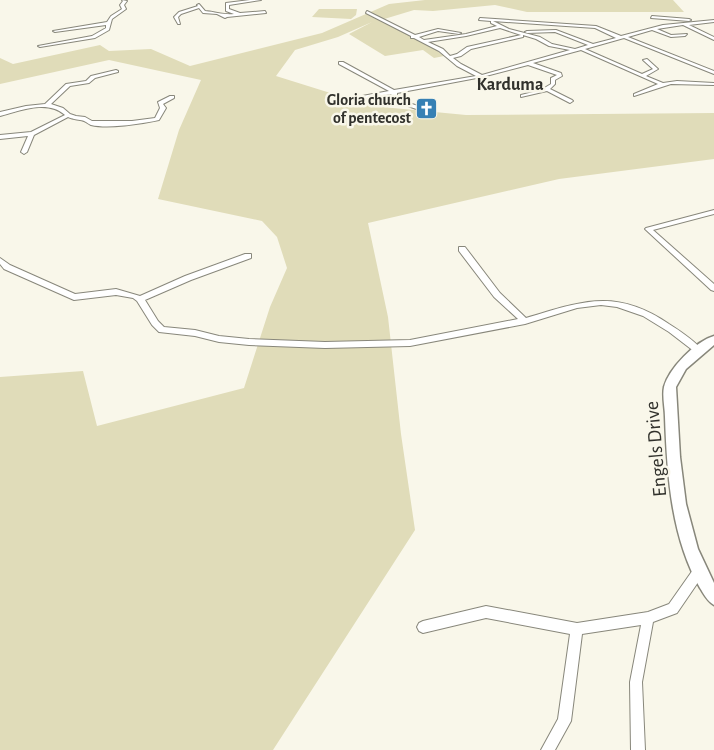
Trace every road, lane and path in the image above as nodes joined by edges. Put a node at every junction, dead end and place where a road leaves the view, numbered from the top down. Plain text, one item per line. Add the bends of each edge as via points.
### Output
1 (124, 0) edge
2 (259, 0) edge
3 (265, 12) dead end
4 (367, 12) dead end
5 (239, 14) junction
6 (652, 17) dead end
7 (590, 21) dead end
8 (714, 21) edge
9 (699, 22) junction
10 (108, 23) junction
11 (179, 23) dead end
12 (548, 23) junction
13 (556, 23) junction
14 (684, 24) junction
15 (502, 26) junction
16 (653, 29) junction
17 (55, 31) dead end
18 (556, 31) junction
19 (712, 31) dead end
20 (698, 32) junction
21 (525, 33) junction
22 (685, 35) dead end
23 (466, 36) junction
24 (413, 37) junction
25 (623, 38) junction
26 (714, 39) edge
27 (423, 41) junction
28 (592, 45) junction
29 (40, 46) dead end
30 (647, 46) junction
31 (580, 48) junction
32 (574, 50) junction
33 (650, 54) dead end
34 (450, 57) junction
35 (645, 60) dead end
36 (341, 63) dead end
37 (527, 63) junction
38 (116, 71) dead end
39 (714, 73) edge
40 (482, 76) junction
41 (642, 76) junction
42 (661, 84) junction
43 (714, 84) edge
44 (547, 89) junction
45 (394, 92) junction
46 (636, 95) dead end
47 (523, 96) dead end
48 (172, 97) dead end
49 (359, 98) dead end
50 (570, 101) dead end
51 (47, 105) junction
52 (419, 108) dead end
53 (0, 114) edge
54 (68, 115) junction
55 (32, 134) junction
56 (0, 138) edge
57 (24, 152) dead end
58 (714, 212) edge
59 (462, 249) dead end
60 (248, 256) dead end
61 (0, 260) edge
62 (714, 288) edge
63 (140, 299) junction
64 (525, 321) junction
65 (714, 340) edge
66 (698, 350) junction
67 (699, 571) junction
68 (714, 597) edge
69 (648, 618) junction
70 (423, 627) dead end
71 (577, 629) junction
72 (548, 750) edge
73 (638, 750) edge

1 - 10 street via 124,9
2 - 5 street via 227,4 227,10
3 - 5 street
4 - 24 street
5 - 11 street via 224,16 204,12 199,6 180,13 176,17
6 - 9 street
7 - 13 street
8 - 9 street
9 - 14 street
10 - 17 street
10 - 29 street via 108,28 93,38
12 - 13 street
12 - 15 street via 482,19
12 - 18 street via 557,26
13 - 25 street via 596,27
14 - 16 street
14 - 20 street
15 - 21 street
15 - 23 street
16 - 22 street via 670,36
16 - 25 street
18 - 21 street
18 - 28 street
19 - 20 street
20 - 26 street
21 - 32 street via 551,45
21 - 34 street via 469,48 459,56
23 - 24 street via 438,30
23 - 27 street
24 - 27 street
25 - 28 street
25 - 30 street
27 - 34 street
28 - 31 street
30 - 33 street
30 - 39 street
31 - 32 street
31 - 41 street
32 - 37 street
34 - 40 street
35 - 41 street via 656,68
36 - 45 street
37 - 40 street
37 - 44 street via 559,74
38 - 51 street via 68,85
40 - 45 street
41 - 42 street
42 - 43 street via 677,81 706,86
42 - 46 street
44 - 47 street
44 - 50 street
45 - 49 street
45 - 52 street via 401,102
48 - 54 street via 160,103 163,108 157,118 132,123 91,123
51 - 53 street
51 - 54 street via 62,107
54 - 55 street
55 - 56 street
55 - 57 street
58 - 62 street via 648,229
59 - 64 street via 497,295
60 - 63 street
61 - 63 street via 7,267 74,297 116,292
63 - 64 street via 162,330 249,342 324,345 410,343
64 - 66 street via 584,304 611,303 648,314
65 - 66 street, Engels Drive
66 - 67 street, Engels Drive via 673,377 670,386 673,461 688,539
67 - 68 street, Engels Drive
67 - 69 street via 673,609
69 - 71 street
69 - 73 street via 636,682
70 - 71 street via 486,612
71 - 72 street via 564,721

